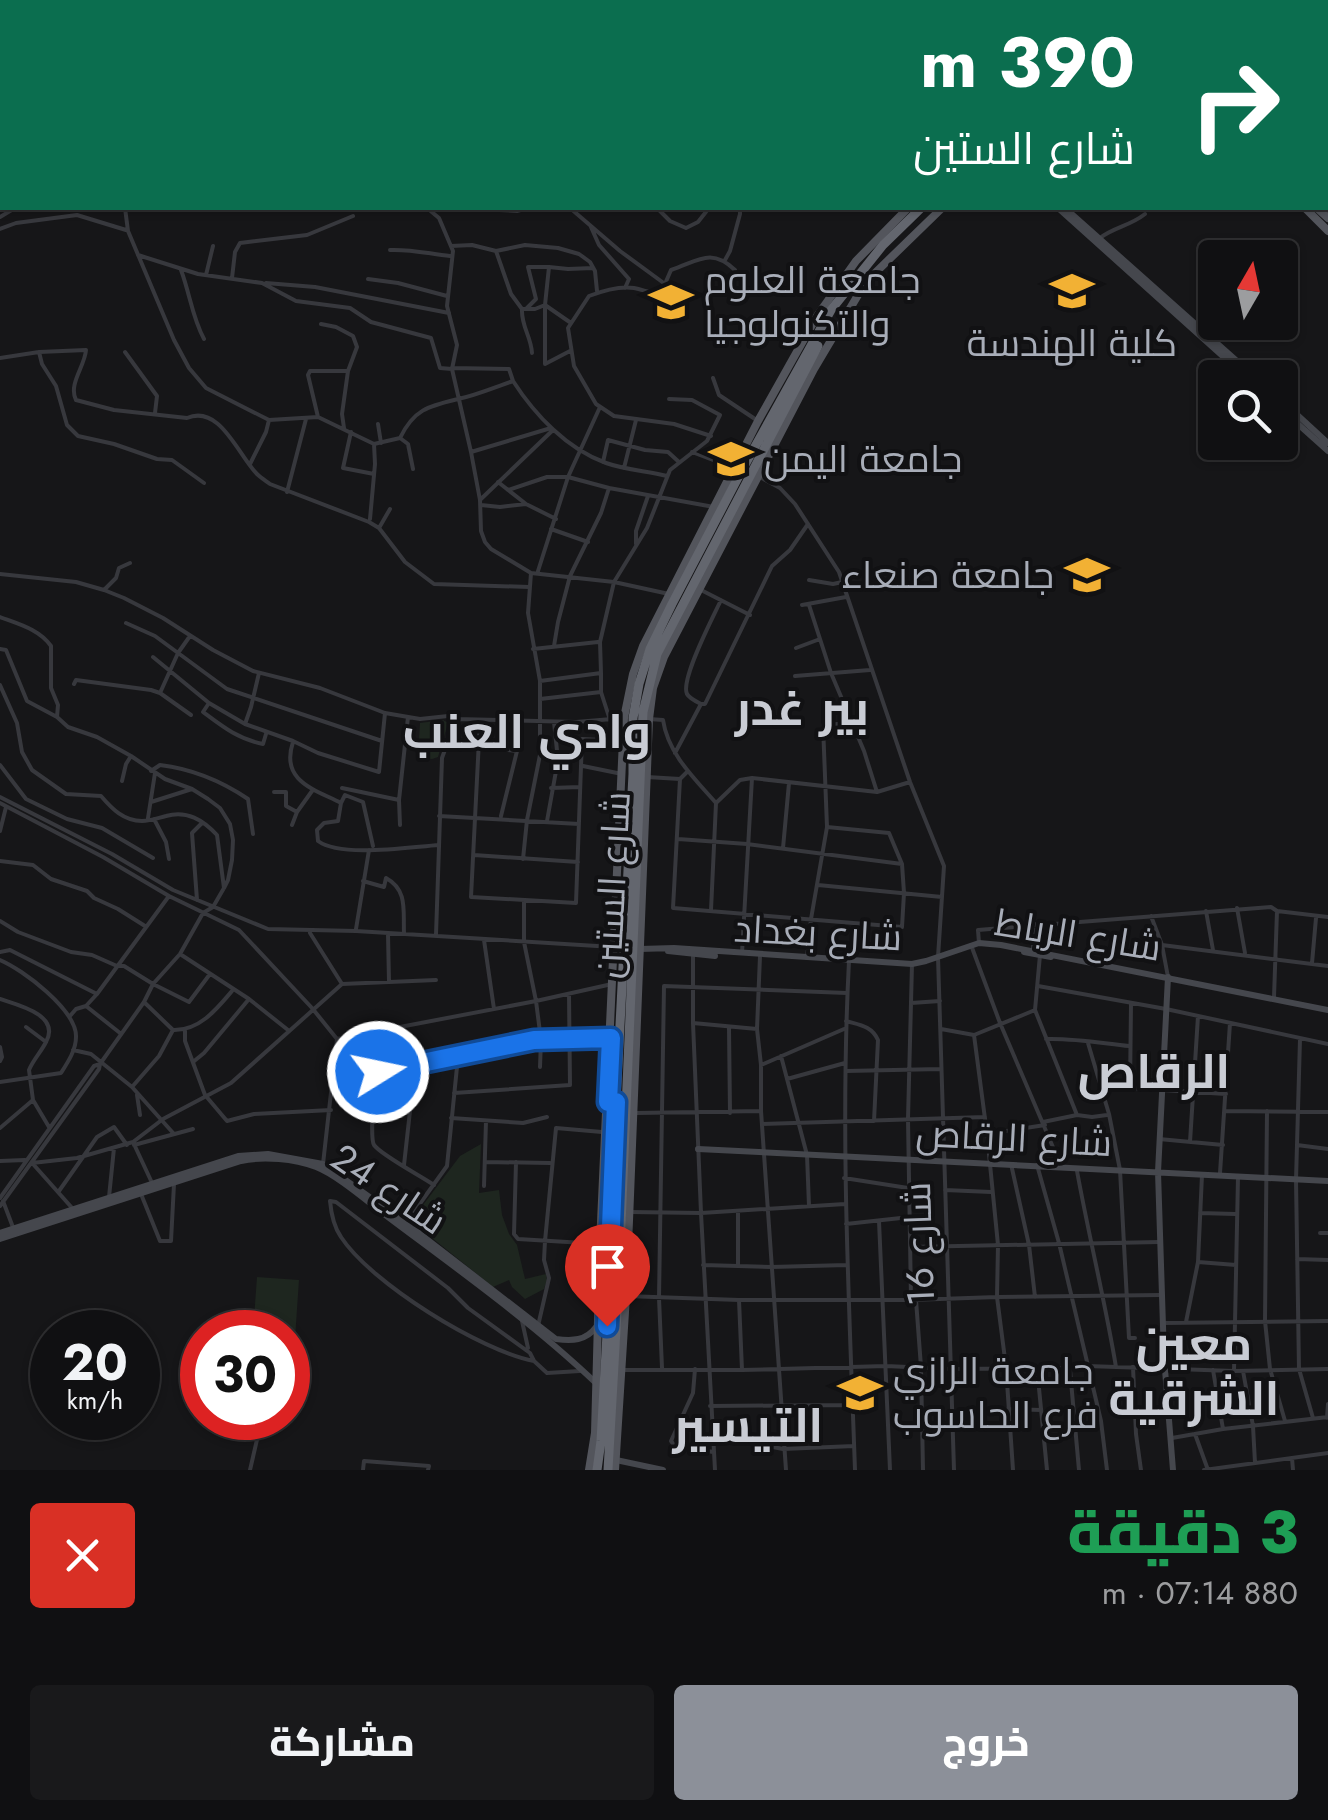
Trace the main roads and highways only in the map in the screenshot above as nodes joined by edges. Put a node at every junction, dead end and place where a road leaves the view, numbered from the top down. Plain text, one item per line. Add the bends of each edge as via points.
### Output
1 (906, 210) edge
2 (922, 210) edge
3 (940, 210) edge
4 (1307, 210) edge
5 (1328, 230) edge
6 (860, 275) junction
7 (829, 344) junction
8 (817, 348) junction
9 (738, 469) junction
10 (753, 480) junction
11 (689, 582) junction
12 (640, 716) junction
13 (631, 875) junction
14 (633, 1016) junction
15 (612, 1102) junction
16 (626, 1164) junction
17 (600, 1383) junction
18 (615, 1411) junction
19 (616, 1465) edge
20 (593, 1470) edge
21 (608, 1470) edge

1 - 9 main road, شارع الستين via 856,261 816,316
2 - 6 highway, شارع الستين
3 - 7 main road, شارع الستين via 873,275
4 - 5 main road
6 - 8 highway, شارع الستين
6 - 9 highway, شارع الستين via 831,310
7 - 8 highway
7 - 10 main road, شارع الستين
8 - 10 highway, شارع الستين
9 - 11 highway, شارع الستين
9 - 11 main road, شارع الستين via 714,506
10 - 11 highway, شارع الستين
11 - 12 highway, شارع الستين via 657,654
11 - 12 main road, شارع الستين via 670,594 643,646 633,674
12 - 13 highway, شارع الستين
12 - 13 main road, شارع الستين via 647,777
12 - 13 main road, شارع الستين via 624,741 622,774
13 - 14 highway, شارع الستين
13 - 14 main road, شارع الستين via 639,949
13 - 15 highway, شارع الستين
13 - 15 main road, شارع الستين via 614,947
14 - 16 highway, شارع الستين
14 - 16 main road, شارع الستين
15 - 17 highway, شارع الستين via 609,1298
15 - 17 main road, شارع الستين via 600,1244
16 - 18 highway, شارع الستين
16 - 18 main road, شارع الستين via 626,1296
17 - 20 highway, شارع الستين via 601,1441
18 - 19 main road, شارع الستين
18 - 21 highway, شارع الستين

